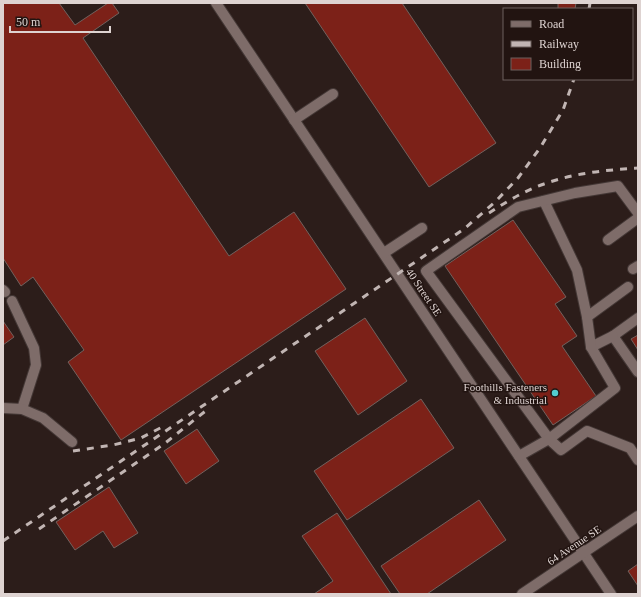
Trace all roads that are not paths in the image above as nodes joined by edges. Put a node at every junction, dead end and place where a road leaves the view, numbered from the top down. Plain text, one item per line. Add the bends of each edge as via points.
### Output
1 (216, 3) edge
2 (333, 94) dead end
3 (294, 120) junction
4 (544, 201) junction
5 (638, 213) edge
6 (638, 218) edge
7 (422, 228) dead end
8 (608, 240) dead end
9 (384, 253) junction
10 (628, 287) dead end
11 (12, 301) dead end
12 (587, 317) junction
13 (638, 318) edge
14 (613, 336) junction
15 (591, 347) junction
16 (638, 372) edge
17 (3, 408) edge
18 (22, 409) junction
19 (549, 439) junction
20 (72, 442) dead end
21 (519, 456) junction
22 (638, 460) edge
23 (638, 516) edge
24 (583, 553) junction
25 (522, 594) edge
26 (611, 594) edge

1 - 3 street, 40 Street SE
2 - 3 street
3 - 9 street, 40 Street SE
4 - 5 street via 618,186
4 - 12 street via 577,270
4 - 19 street via 518,207 426,270
6 - 8 street
7 - 9 street
9 - 21 street, 40 Street SE
10 - 12 street
11 - 18 street via 34,348 36,364
12 - 15 street
13 - 14 street
14 - 15 street
14 - 16 street
15 - 19 street via 615,388
17 - 18 street
18 - 20 street via 43,418
19 - 21 street
19 - 22 street via 561,450 587,431 630,448
21 - 24 street, 40 Street SE
23 - 24 street, 64 Avenue SE
24 - 25 street, 64 Avenue SE
24 - 26 street, 40 Street SE

